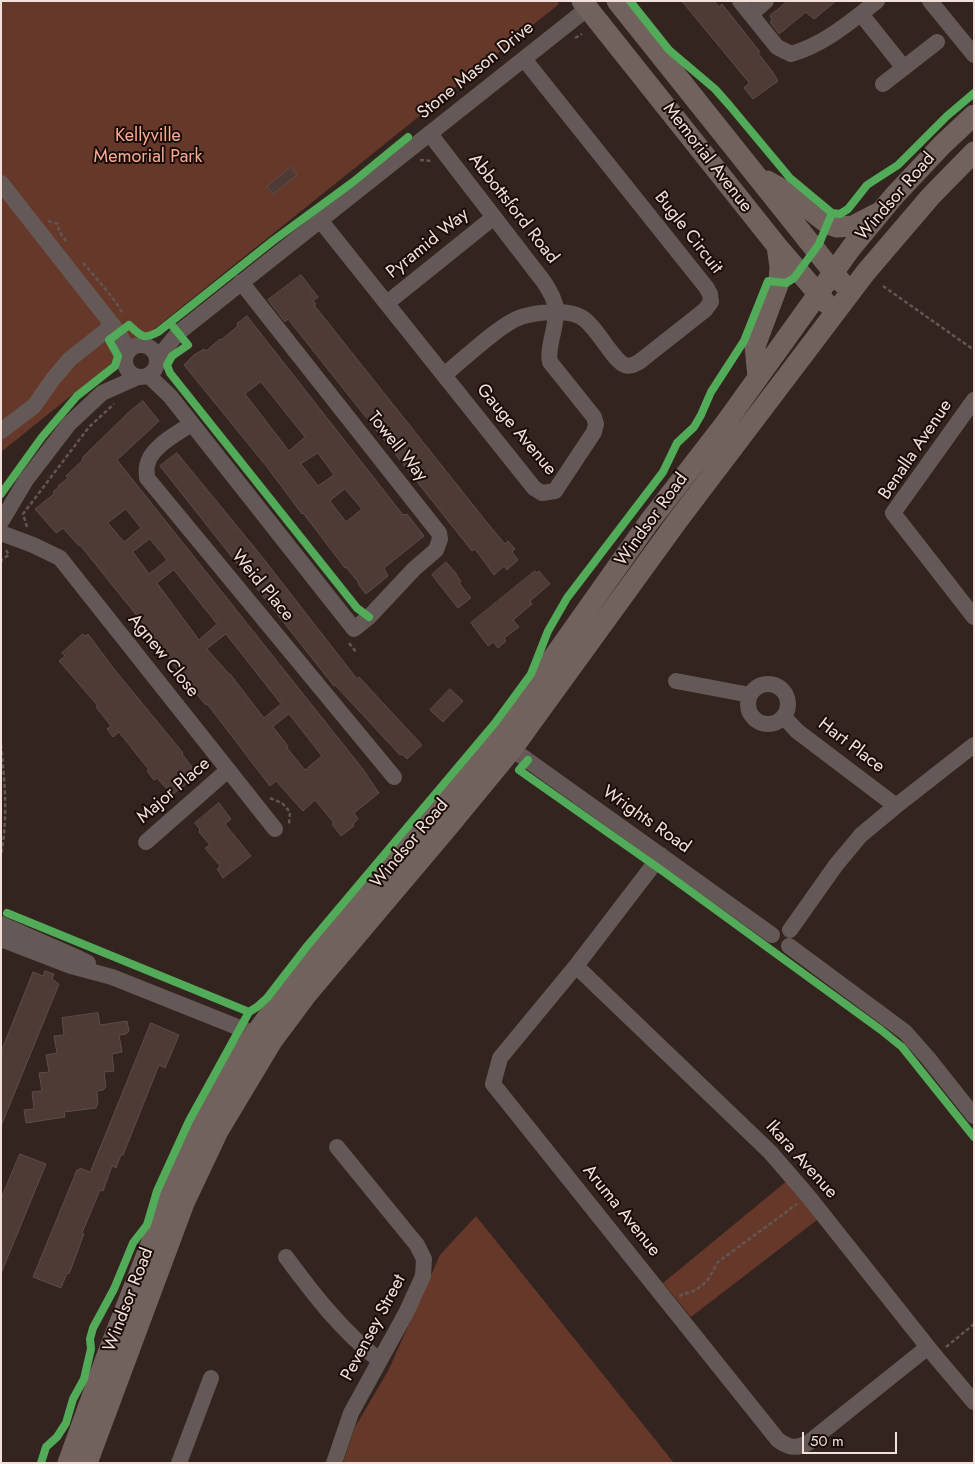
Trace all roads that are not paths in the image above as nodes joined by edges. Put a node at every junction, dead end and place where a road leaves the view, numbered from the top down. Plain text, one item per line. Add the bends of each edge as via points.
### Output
1 (617, 1) edge
2 (766, 1) edge
3 (877, 1) edge
4 (930, 1) edge
5 (745, 8) edge
6 (860, 14) junction
7 (581, 15) edge
8 (937, 42) dead end
9 (974, 55) edge
10 (524, 59) junction
11 (904, 68) junction
12 (883, 84) dead end
13 (974, 115) edge
14 (430, 134) junction
15 (974, 152) edge
16 (756, 174) junction
17 (1, 183) edge
18 (880, 212) junction
19 (494, 217) junction
20 (320, 220) junction
21 (776, 246) junction
22 (833, 272) junction
23 (241, 282) junction
24 (850, 293) junction
25 (818, 294) junction
26 (386, 303) junction
27 (558, 311) junction
28 (834, 313) junction
29 (116, 329) junction
30 (142, 360) junction
31 (444, 375) junction
32 (758, 377) junction
33 (974, 400) edge
34 (191, 424) junction
35 (1, 431) edge
36 (1, 522) edge
37 (1, 533) edge
38 (974, 617) edge
39 (676, 681) dead end
40 (750, 695) junction
41 (784, 717) junction
42 (504, 743) junction
43 (974, 745) edge
44 (228, 770) junction
45 (394, 777) dead end
46 (896, 806) junction
47 (282, 830) road end
48 (146, 842) dead end
49 (661, 855) junction
50 (1, 924) edge
51 (789, 938) junction
52 (1, 939) edge
53 (576, 966) junction
54 (112, 977) junction
55 (264, 1037) junction
56 (974, 1116) edge
57 (337, 1146) dead end
58 (286, 1257) dead end
59 (932, 1352) junction
60 (379, 1360) junction
61 (211, 1378) dead end
62 (974, 1402) edge
63 (68, 1463) edge
64 (87, 1463) edge
65 (179, 1463) edge
66 (334, 1463) edge

1 - 16 main road, Memorial Avenue
2 - 5 street
3 - 6 street
4 - 9 street
5 - 6 street via 777,47 791,54 825,40
6 - 11 street
7 - 10 street, Stone Mason Drive
7 - 21 main road, Memorial Avenue
8 - 11 street
10 - 14 street, Stone Mason Drive
10 - 27 street, Bugle Circuit via 706,287 711,298 705,310 630,366 620,361 582,318
11 - 12 street
13 - 18 main road, Windsor Road via 942,144
14 - 19 street, Abbottsford Road
14 - 20 street, Stone Mason Drive
15 - 24 main road, Windsor Road via 902,229
16 - 18 main road via 836,227 853,226
16 - 22 main road, Memorial Avenue
17 - 29 street
18 - 22 main road, Windsor Road
19 - 26 street, Pyramid Way
19 - 27 street, Abbottsford Road via 544,282
20 - 23 street, Stone Mason Drive
20 - 26 street, Gauge Avenue
21 - 25 main road, Memorial Avenue
21 - 32 main road via 779,282 754,346
22 - 24 main road, Memorial Avenue
22 - 25 main road, Windsor Road
23 - 30 street, Stone Mason Drive
23 - 34 street, Towell Way via 439,532 436,550 349,633
24 - 28 main road, Windsor Road
25 - 28 main road, Memorial Avenue
25 - 32 main road, Windsor Road
26 - 31 street, Gauge Avenue
27 - 31 street via 514,320
27 - 31 street, Gauge Avenue via 550,362 591,413 596,424 555,491 542,493 534,488
28 - 42 main road, Windsor Road
29 - 30 street
29 - 35 street via 70,359 34,406
30 - 34 street
30 - 36 street, Stone Mason Drive via 69,424 26,480
32 - 42 main road, Windsor Road via 649,522
33 - 38 street, Benalla Avenue via 894,513
34 - 45 street, Weid Place via 151,456 147,478
37 - 44 street, Agnew Close via 60,558
39 - 40 street
40 - 41 street via 748,708 760,723 773,724
40 - 41 street via 764,684 782,689 789,706
41 - 46 street, Hart Place via 797,731
42 - 49 street, Wrights Road
42 - 55 main road, Windsor Road via 425,827 289,988
43 - 46 street
44 - 47 street, Agnew Close
44 - 48 street, Major Place
46 - 51 street via 870,827 836,865
49 - 51 street, Wrights Road via 772,935 778,948 784,948
49 - 53 street, Aruma Avenue
50 - 54 street via 74,956
51 - 56 street via 905,1032
52 - 54 street via 71,966
53 - 59 street, Ikara Avenue via 770,1152
53 - 59 street, Aruma Avenue via 500,1058 494,1084 778,1440 793,1448 808,1443
54 - 55 street
55 - 63 main road, Windsor Road via 243,1051 202,1124 169,1198
55 - 64 main road, Windsor Road via 184,1203
57 - 60 street, Pevensey Street via 424,1259 423,1276
58 - 60 street via 339,1325
59 - 62 street, Ikara Avenue
60 - 66 street, Pevensey Street via 352,1413
61 - 65 street

